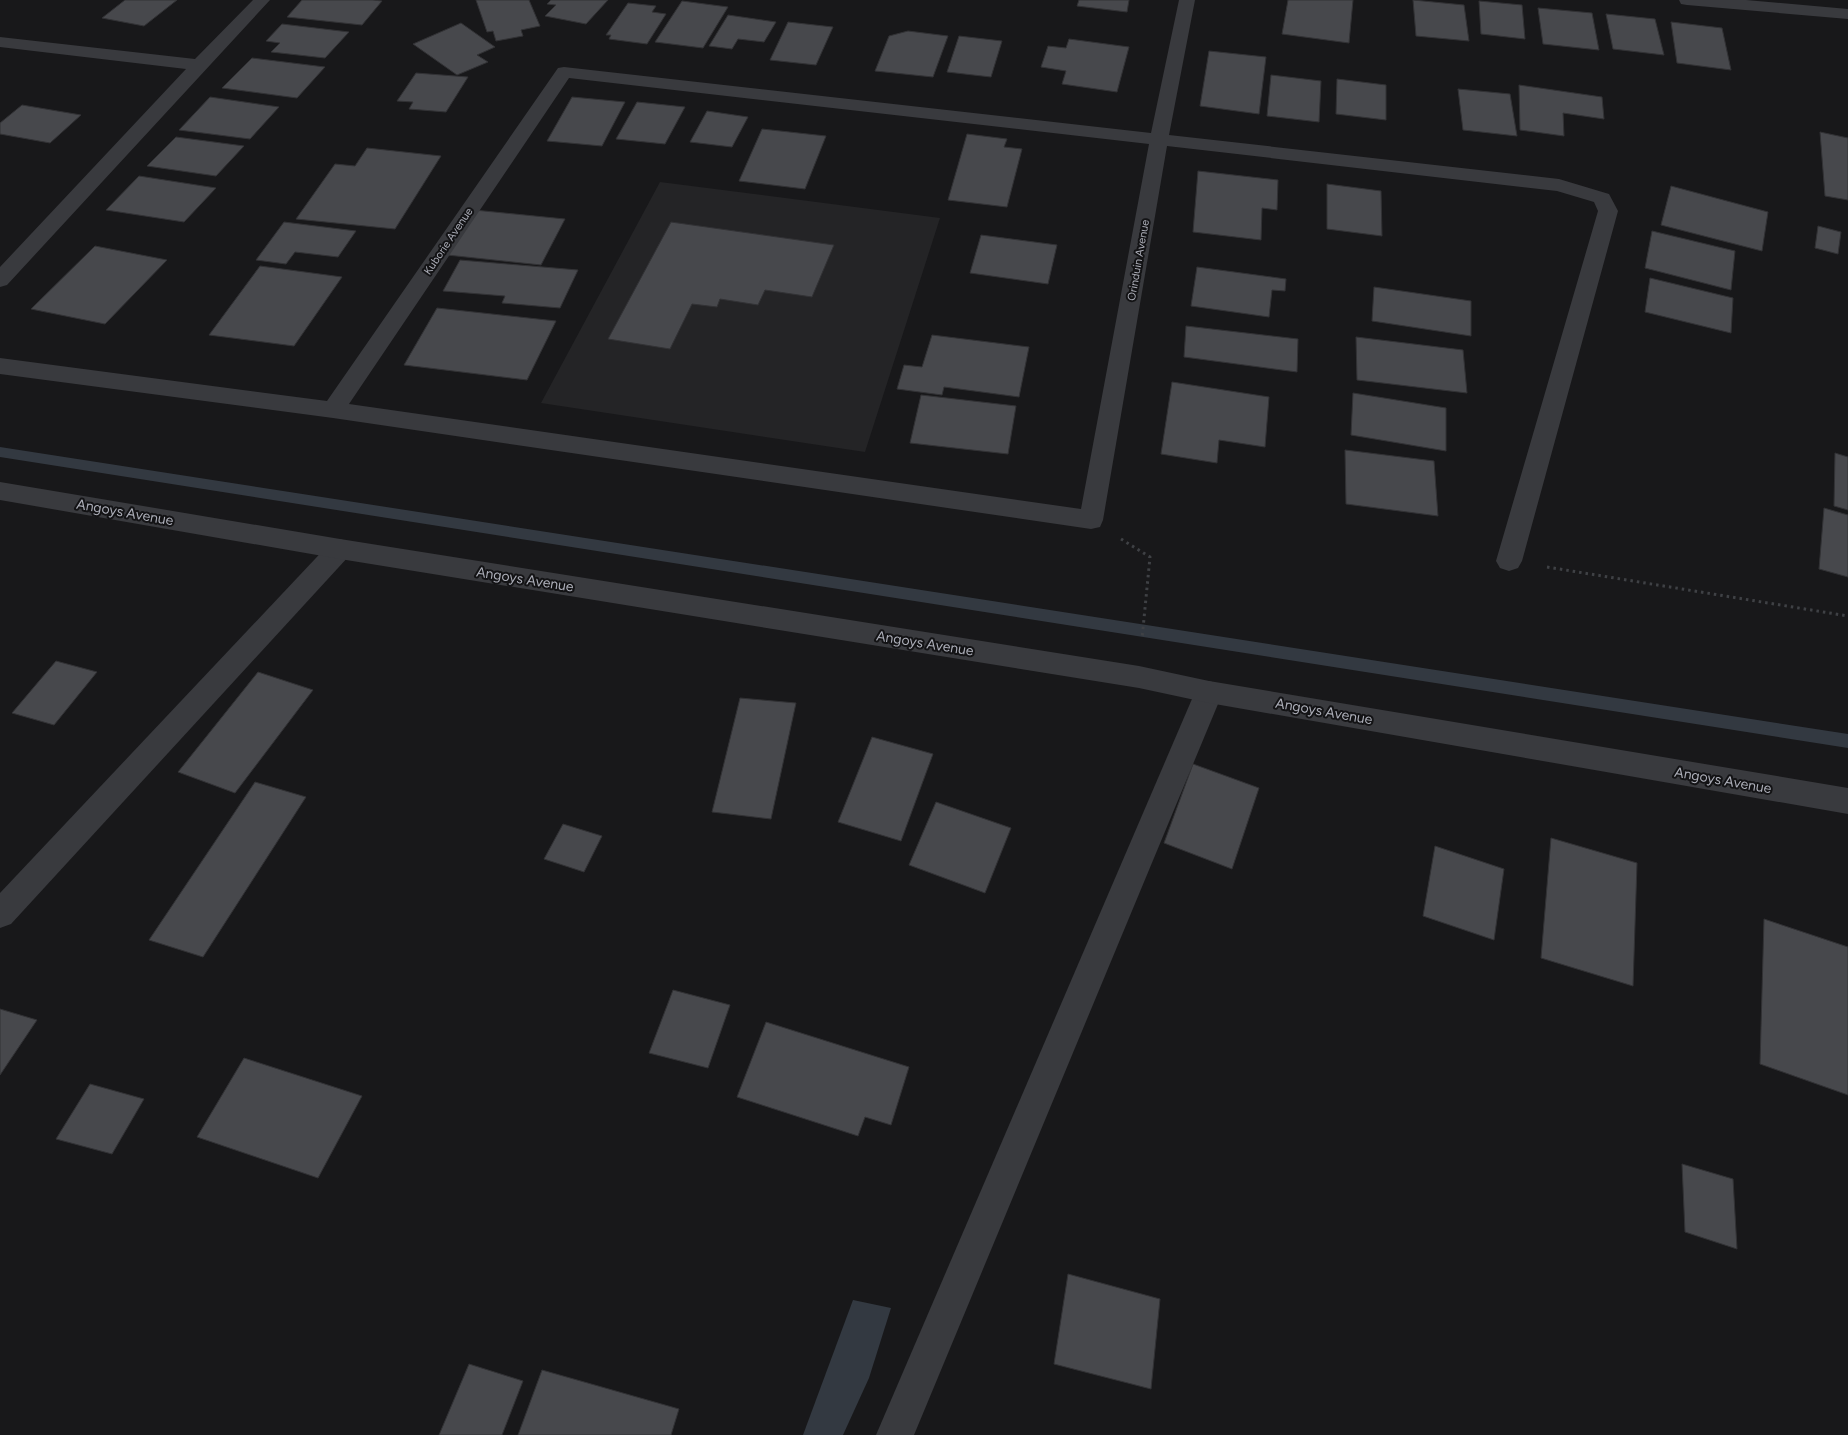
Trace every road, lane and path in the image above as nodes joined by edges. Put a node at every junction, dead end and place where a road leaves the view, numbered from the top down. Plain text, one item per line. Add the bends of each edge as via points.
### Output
1 (262, 0) edge
2 (1187, 0) edge
3 (1687, 0) edge
4 (1848, 14) edge
5 (0, 42) edge
6 (199, 65) junction
7 (1159, 140) junction
8 (0, 280) edge
9 (0, 366) edge
10 (333, 410) junction
11 (0, 490) edge
12 (340, 549) junction
13 (1150, 557) dead end
14 (1509, 561) joint
15 (1848, 616) edge
16 (1142, 640) dead end
17 (1209, 692) junction
18 (1848, 801) edge
19 (0, 914) edge
20 (895, 1435) edge

1 - 6 street
2 - 7 street, Orinduin Avenue
3 - 4 street
5 - 6 street
6 - 8 street
7 - 10 street, Kuborie Avenue via 564,72
7 - 10 street, Orinduin Avenue via 1091,520
7 - 14 street via 1559,185 1602,198 1608,211 1604,230
9 - 10 street
11 - 12 street, Angoys Avenue
12 - 17 street, Angoys Avenue via 1120,674
12 - 19 street
13 - 16 path
14 - 15 path
17 - 18 street, Angoys Avenue
17 - 20 street

